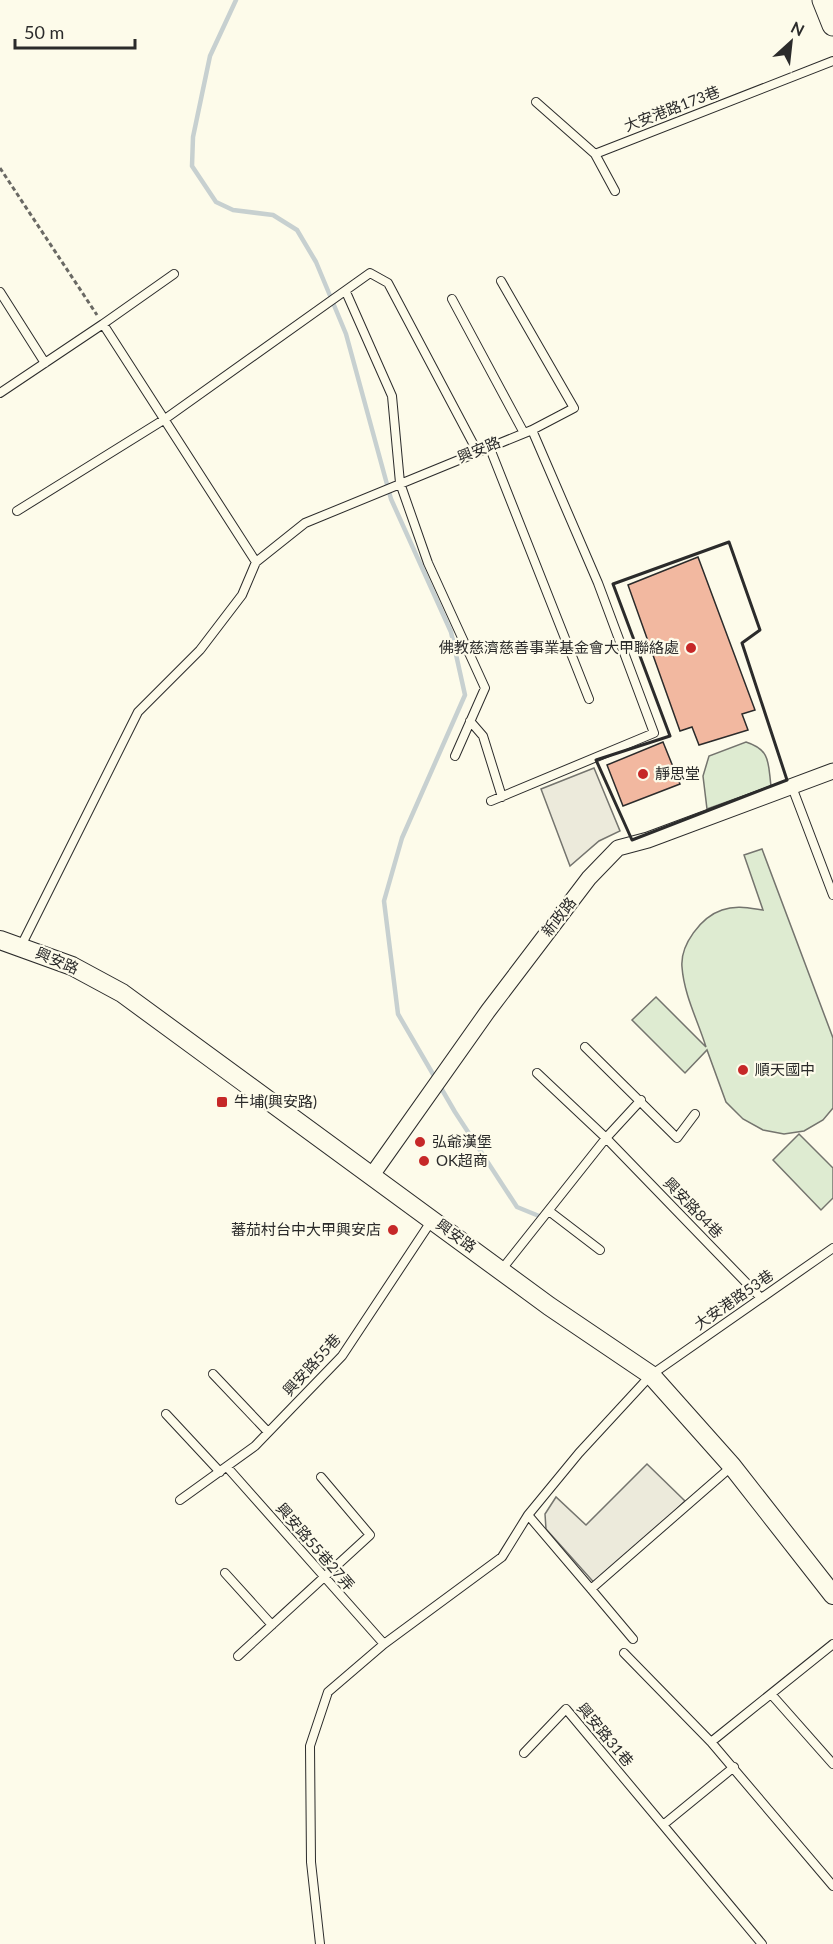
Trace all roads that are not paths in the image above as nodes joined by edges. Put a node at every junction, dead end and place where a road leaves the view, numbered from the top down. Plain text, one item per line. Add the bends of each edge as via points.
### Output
1 (823, 0) edge
2 (833, 25) edge
3 (833, 61) edge
4 (536, 102) dead end
5 (595, 154) junction
6 (615, 191) dead end
7 (174, 274) dead end
8 (501, 281) dead end
9 (0, 292) edge
10 (345, 292) junction
11 (452, 299) dead end
12 (103, 324) junction
13 (45, 363) junction
14 (0, 393) edge
15 (165, 419) junction
16 (532, 430) junction
17 (524, 433) junction
18 (489, 446) junction
19 (477, 451) junction
20 (400, 483) junction
21 (17, 511) dead end
22 (256, 562) junction
23 (589, 699) dead end
24 (470, 721) junction
25 (455, 756) dead end
26 (833, 771) edge
27 (792, 788) junction
28 (502, 796) junction
29 (491, 801) dead end
30 (833, 895) edge
31 (0, 940) edge
32 (21, 946) junction
33 (585, 1047) dead end
34 (537, 1073) dead end
35 (641, 1100) junction
36 (695, 1114) dead end
37 (606, 1138) junction
38 (372, 1175) junction
39 (549, 1211) junction
40 (433, 1219) junction
41 (833, 1248) edge
42 (600, 1250) dead end
43 (502, 1269) junction
44 (761, 1298) junction
45 (213, 1374) dead end
46 (651, 1375) junction
47 (166, 1414) dead end
48 (268, 1432) junction
49 (732, 1466) junction
50 (224, 1469) junction
51 (321, 1477) dead end
52 (180, 1500) dead end
53 (528, 1515) junction
54 (225, 1573) dead end
55 (323, 1577) junction
56 (591, 1589) junction
57 (833, 1595) edge
58 (272, 1625) junction
59 (633, 1639) dead end
60 (384, 1644) junction
61 (833, 1644) edge
62 (624, 1653) dead end
63 (238, 1656) dead end
64 (771, 1694) junction
65 (711, 1742) junction
66 (524, 1753) dead end
67 (833, 1764) edge
68 (734, 1767) junction
69 (663, 1825) junction
70 (833, 1886) edge
71 (320, 1944) edge
72 (762, 1944) edge

1 - 2 main road
3 - 5 lane, 大安港路173巷
4 - 5 lane
5 - 6 lane
7 - 12 lane
8 - 16 lane, 興安路 via 574,408
9 - 13 lane
10 - 15 lane
10 - 19 lane via 370,273 388,284
10 - 20 lane via 393,396
11 - 17 lane
12 - 13 lane
12 - 15 lane
13 - 14 lane
15 - 21 lane
15 - 22 lane
16 - 17 lane, 興安路
16 - 28 lane via 598,583 654,733
17 - 18 lane, 興安路
18 - 19 lane, 興安路
18 - 23 lane
19 - 20 lane, 興安路
20 - 22 lane, 興安路 via 305,523
20 - 24 lane via 428,563 485,688
22 - 32 lane, 興安路 via 242,595 201,650 138,712
24 - 25 lane
24 - 28 lane via 483,736
26 - 27 street, 新政路
27 - 30 lane
27 - 38 street, 新政路 via 618,848 539,941
28 - 29 lane
31 - 32 street, 興安路
32 - 38 street, 興安路 via 72,966 122,993
33 - 35 lane
34 - 37 lane, 興安路84巷
35 - 36 lane via 677,1138
35 - 37 lane
37 - 39 lane
37 - 44 lane, 興安路84巷
38 - 40 street, 興安路
39 - 42 lane
39 - 43 lane
40 - 43 street, 興安路
40 - 48 lane, 興安路55巷 via 342,1356
41 - 44 lane, 大安港路53巷
43 - 46 street, 興安路
44 - 46 lane, 大安港路53巷
45 - 48 lane
46 - 49 street, 興安路
46 - 53 lane, 大安港路53巷
47 - 50 lane, 興安路55巷27弄
48 - 50 lane, 興安路55巷
49 - 56 lane
49 - 57 street, 興安路
50 - 52 lane, 興安路55巷
50 - 55 lane, 興安路55巷27弄
51 - 55 lane via 370,1535
53 - 56 lane
53 - 60 lane, 大安港路53巷 via 502,1557
54 - 58 lane
55 - 58 lane
55 - 60 lane, 興安路55巷27弄
56 - 59 lane
58 - 63 lane
60 - 71 lane, 大安港路53巷 via 328,1692 310,1746 311,1862
61 - 64 lane
62 - 65 lane
64 - 65 lane
64 - 67 lane
65 - 68 lane
66 - 69 lane, 興安路31巷 via 566,1709
68 - 69 lane
68 - 70 lane
69 - 72 lane, 興安路31巷

